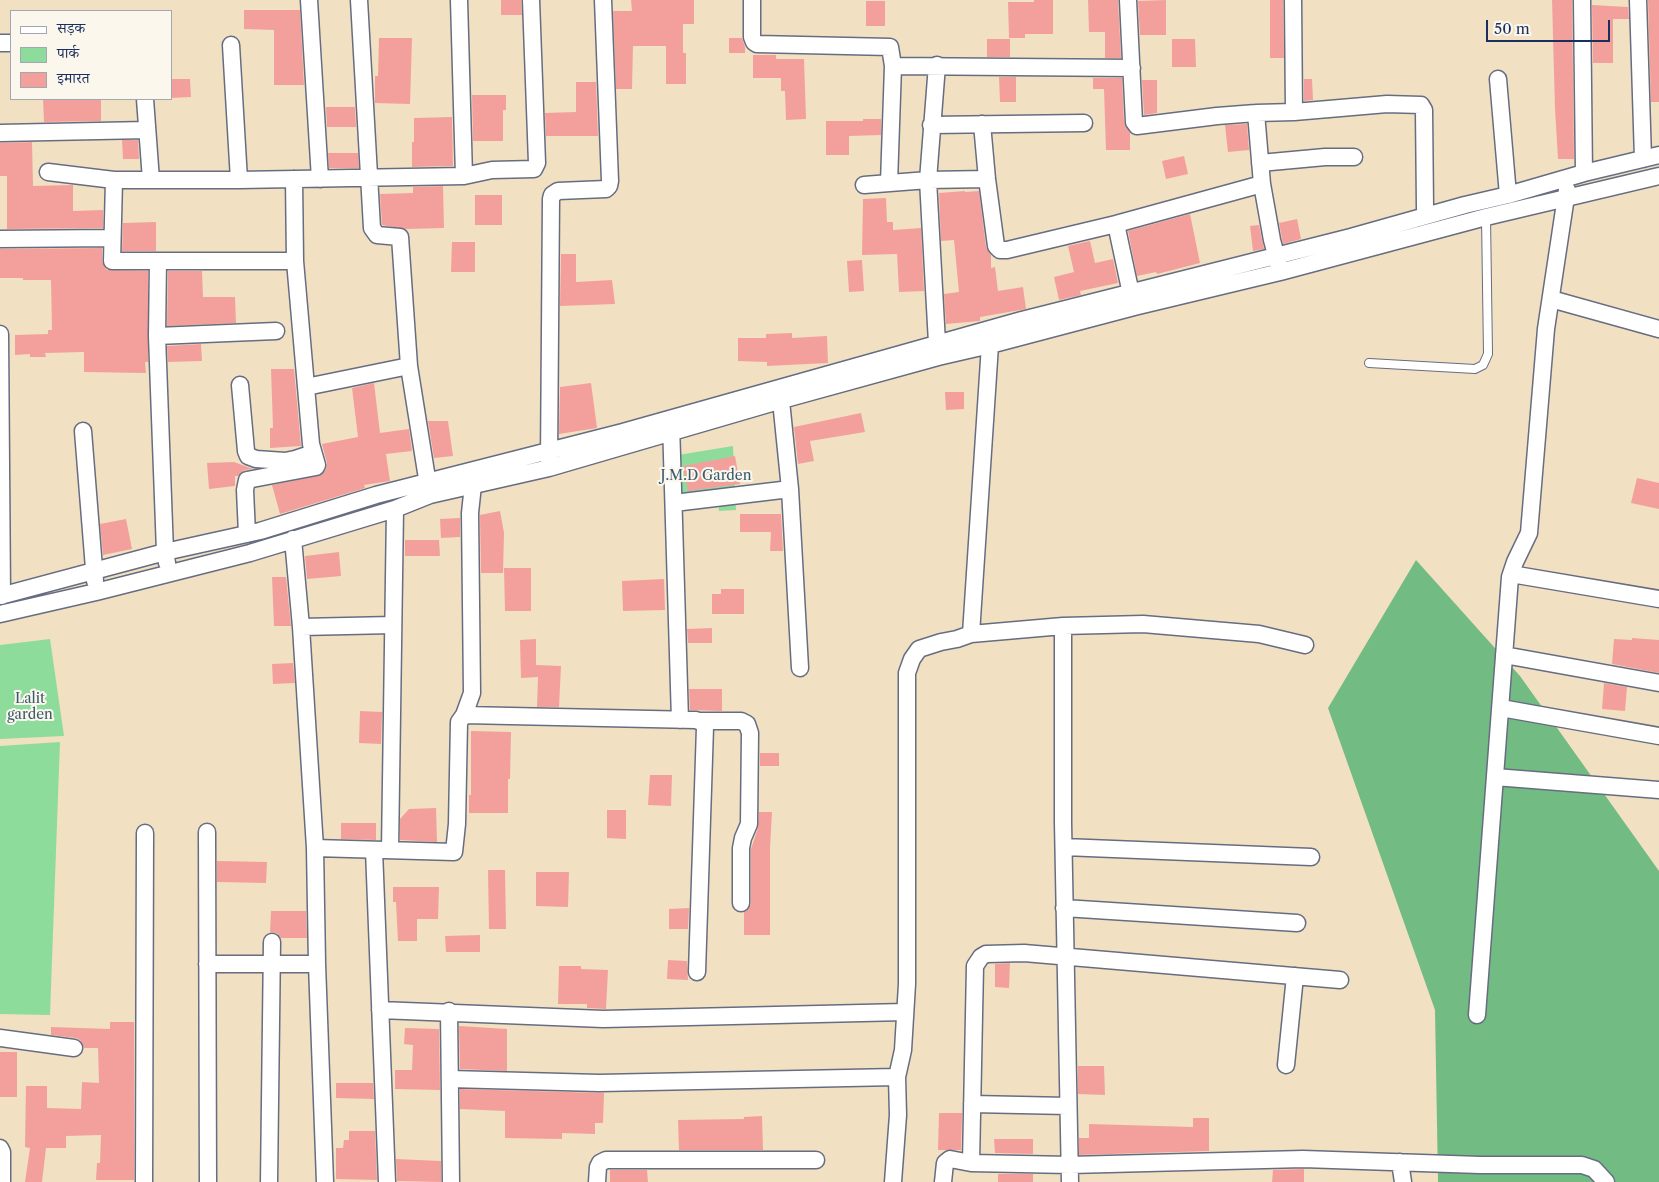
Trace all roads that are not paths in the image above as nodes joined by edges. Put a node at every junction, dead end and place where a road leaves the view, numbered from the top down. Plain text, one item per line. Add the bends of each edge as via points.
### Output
1 (309, 0) edge
2 (359, 0) edge
3 (460, 0) edge
4 (531, 0) edge
5 (603, 0) edge
6 (752, 0) edge
7 (1128, 0) edge
8 (1293, 0) edge
9 (1582, 0) edge
10 (1638, 0) edge
11 (231, 45) dead end
12 (936, 65) junction
13 (892, 66) junction
14 (1132, 68) junction
15 (1498, 79) dead end
16 (145, 100) edge
17 (1294, 112) junction
18 (1256, 113) junction
19 (1084, 122) dead end
20 (982, 124) junction
21 (931, 125) junction
22 (147, 130) junction
23 (0, 133) edge
24 (1659, 155) edge
25 (1354, 157) dead end
26 (1643, 159) junction
27 (1260, 163) junction
28 (48, 172) dead end
29 (1584, 173) junction
30 (464, 176) junction
31 (1659, 176) edge
32 (370, 178) junction
33 (1567, 178) junction
34 (294, 179) junction
35 (320, 179) junction
36 (987, 179) junction
37 (114, 180) junction
38 (152, 180) junction
39 (239, 180) junction
40 (928, 180) junction
41 (889, 183) junction
42 (1262, 184) junction
43 (864, 185) dead end
44 (1508, 195) junction
45 (1566, 198) junction
46 (1426, 216) junction
47 (1486, 217) junction
48 (1116, 224) junction
49 (112, 238) junction
50 (0, 239) edge
51 (1275, 256) junction
52 (158, 261) junction
53 (295, 261) junction
54 (1280, 272) junction
55 (1551, 299) junction
56 (1133, 300) junction
57 (1659, 329) edge
58 (276, 331) dead end
59 (0, 334) edge
60 (157, 336) junction
61 (990, 337) junction
62 (937, 343) junction
63 (1369, 363) dead end
64 (409, 366) junction
65 (240, 385) dead end
66 (306, 387) junction
67 (781, 394) junction
68 (671, 426) junction
69 (83, 431) dead end
70 (549, 450) junction
71 (313, 453) junction
72 (549, 468) junction
73 (473, 484) junction
74 (429, 488) junction
75 (790, 488) junction
76 (674, 504) junction
77 (395, 509) junction
78 (247, 534) junction
79 (293, 539) junction
80 (165, 552) junction
81 (94, 571) junction
82 (169, 573) junction
83 (1511, 574) junction
84 (96, 592) junction
85 (1, 596) edge
86 (1659, 599) edge
87 (0, 614) edge
88 (393, 625) junction
89 (1063, 626) junction
90 (302, 627) junction
91 (971, 634) junction
92 (1306, 645) dead end
93 (1504, 655) junction
94 (800, 668) dead end
95 (1659, 683) edge
96 (1501, 708) junction
97 (464, 715) junction
98 (680, 720) junction
99 (700, 721) junction
100 (1659, 736) edge
101 (1495, 777) junction
102 (1659, 790) edge
103 (207, 832) dead end
104 (146, 833) dead end
105 (1064, 847) junction
106 (315, 848) junction
107 (382, 850) junction
108 (1311, 857) dead end
109 (741, 903) dead end
110 (1064, 908) junction
111 (1297, 923) dead end
112 (272, 942) dead end
113 (1065, 957) junction
114 (207, 964) junction
115 (272, 964) junction
116 (317, 964) junction
117 (697, 972) dead end
118 (1295, 976) junction
119 (1340, 980) dead end
120 (380, 1010) junction
121 (449, 1011) junction
122 (905, 1012) junction
123 (1477, 1015) dead end
124 (0, 1038) edge
125 (74, 1048) dead end
126 (1286, 1065) dead end
127 (897, 1077) junction
128 (450, 1079) junction
129 (972, 1104) junction
130 (1068, 1106) junction
131 (0, 1148) edge
132 (816, 1160) dead end
133 (1400, 1162) junction
134 (971, 1163) junction
135 (1070, 1165) junction
136 (2, 1182) edge
137 (144, 1182) edge
138 (208, 1182) edge
139 (269, 1182) edge
140 (325, 1182) edge
141 (387, 1182) edge
142 (451, 1182) edge
143 (597, 1182) edge
144 (893, 1182) edge
145 (943, 1182) edge
146 (1070, 1182) edge
147 (1403, 1182) edge
148 (1606, 1182) edge

1 - 35 street
2 - 32 street
3 - 30 street
4 - 30 street via 536,168 492,170
5 - 70 street via 609,186 606,189 558,191 550,199
6 - 13 street via 752,37 757,44 888,46 891,48
7 - 14 street
8 - 17 street
9 - 29 street
10 - 26 street
11 - 39 street
12 - 13 street
12 - 14 street
12 - 21 street
13 - 41 street
14 - 18 street via 1134,122 1137,126
15 - 44 street
16 - 22 street
17 - 18 street
17 - 46 street via 1387,104 1421,105 1424,110
18 - 27 street
19 - 20 street
20 - 21 street
20 - 36 street
21 - 40 street
22 - 23 street
22 - 38 street
24 - 26 street
25 - 27 street
26 - 29 street
27 - 42 street
28 - 37 street
29 - 33 street
30 - 32 street
31 - 45 street
32 - 35 street
32 - 64 street via 373,230 377,235 400,237
33 - 44 street
33 - 45 street
34 - 35 street
34 - 39 street
34 - 53 street
36 - 40 street
36 - 48 street via 996,246 1000,250
37 - 38 street
37 - 49 street
38 - 39 street
40 - 41 street
40 - 62 street
41 - 43 street
42 - 48 street
42 - 51 street
44 - 46 street
45 - 47 street
45 - 55 street
46 - 51 street
47 - 54 street
47 - 63 lane via 1488,354 1483,365 1475,369
48 - 56 street
49 - 50 street
49 - 52 street via 112,261
51 - 54 street
51 - 56 street
52 - 53 street
52 - 60 street
53 - 66 street
54 - 56 street
55 - 57 street
55 - 83 street via 1529,533
56 - 61 street
58 - 60 street
59 - 85 street
60 - 80 street
61 - 62 street
61 - 67 street via 938,356
61 - 91 street
62 - 67 street
64 - 66 street
64 - 74 street
65 - 71 street via 248,456 285,461
66 - 71 street
67 - 68 street
67 - 75 street
68 - 70 street
68 - 72 street
68 - 76 street
69 - 81 street
70 - 72 street
70 - 74 street
71 - 78 street via 316,467 247,480
72 - 73 street
73 - 74 street
73 - 97 street via 470,513 472,692
74 - 77 street
74 - 78 street via 376,495
75 - 76 street
75 - 94 street
76 - 98 street
77 - 79 street
77 - 88 street
78 - 80 street
79 - 82 street
79 - 90 street
80 - 81 street
80 - 82 street
81 - 84 street
81 - 85 street
82 - 84 street
83 - 86 street
83 - 93 street
84 - 87 street
88 - 90 street
88 - 107 street
89 - 91 street
89 - 92 street via 1143,624 1259,634
89 - 105 street
90 - 106 street
91 - 122 street via 919,649 907,673
93 - 95 street
93 - 96 street
96 - 100 street
96 - 101 street
97 - 98 street
97 - 107 street via 459,722 458,824 454,852
98 - 99 street
99 - 109 street via 742,721 750,733 749,824 743,838
99 - 117 street via 705,727
101 - 102 street
101 - 123 street
103 - 114 street
104 - 137 street
105 - 108 street
105 - 110 street
106 - 107 street
106 - 116 street
107 - 120 street
110 - 111 street
110 - 113 street
112 - 115 street
113 - 118 street
113 - 129 street via 986,954 978,960
113 - 130 street
114 - 115 street
114 - 138 street
115 - 116 street
115 - 139 street
116 - 140 street
118 - 119 street
118 - 126 street
120 - 121 street
120 - 141 street
121 - 122 street via 602,1019
121 - 128 street
122 - 127 street via 903,1050
124 - 125 street
127 - 128 street via 599,1083
127 - 144 street
128 - 142 street
129 - 130 street
129 - 134 street
130 - 135 street
131 - 136 street
132 - 143 street via 606,1160 598,1167
133 - 135 street via 1303,1159
133 - 147 street
133 - 148 street via 1582,1165 1594,1169
134 - 135 street
134 - 145 street via 947,1161 943,1168
135 - 146 street

